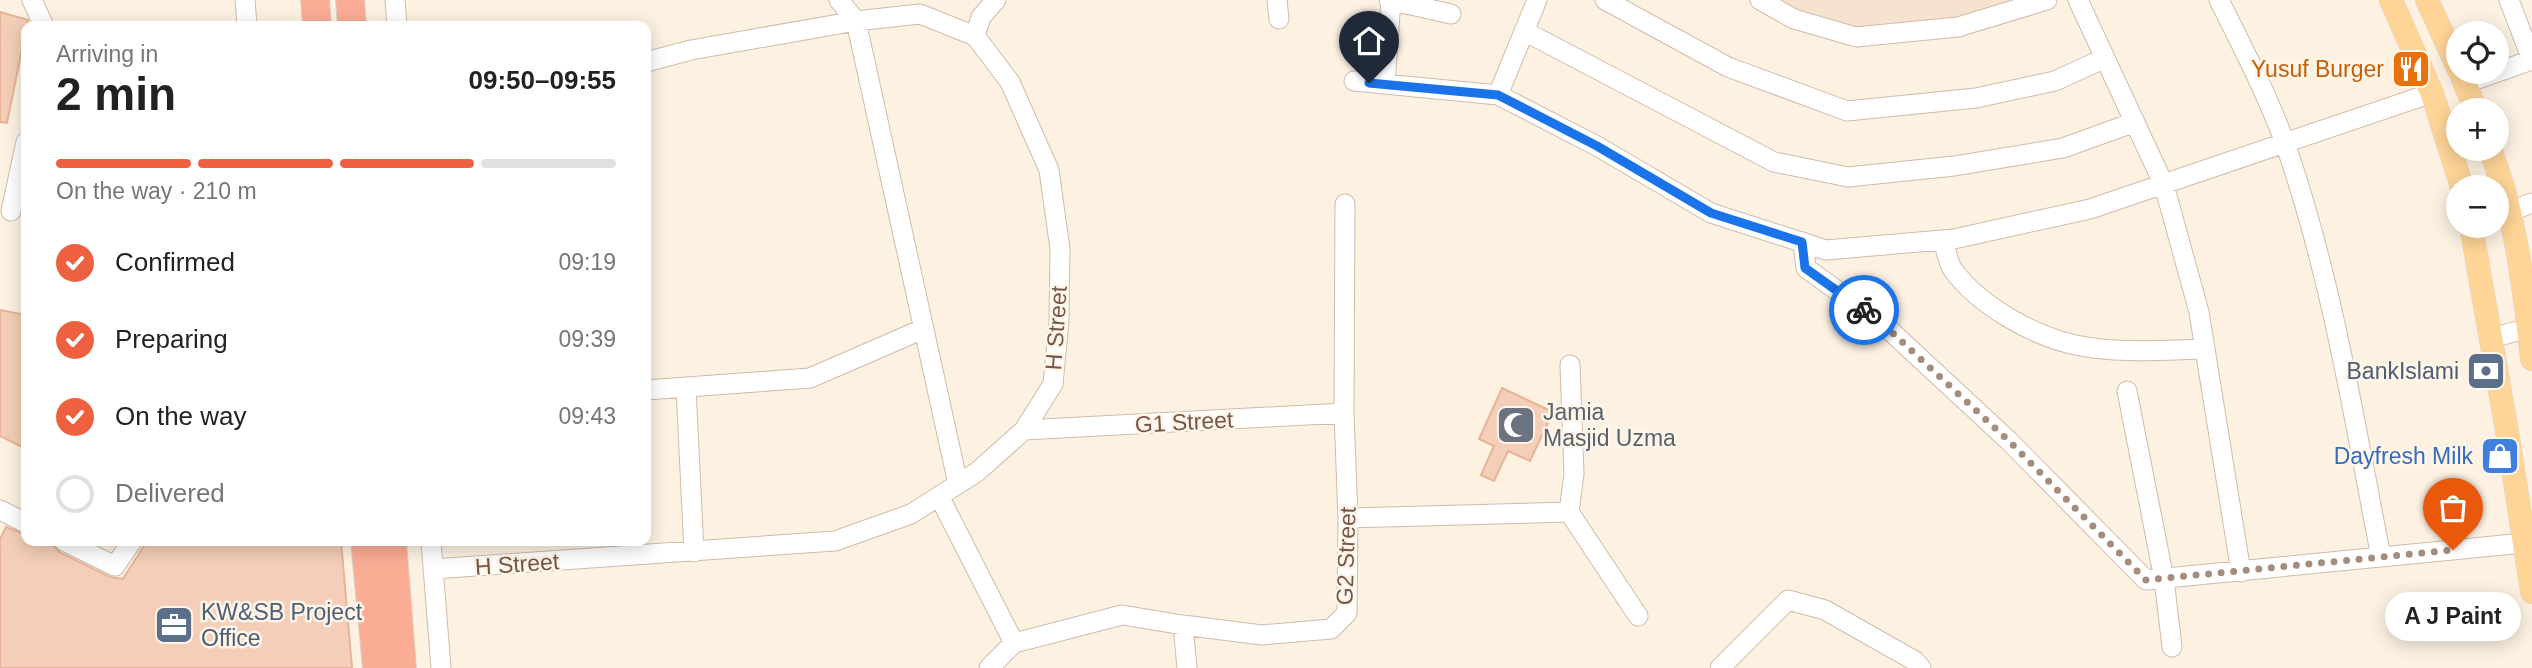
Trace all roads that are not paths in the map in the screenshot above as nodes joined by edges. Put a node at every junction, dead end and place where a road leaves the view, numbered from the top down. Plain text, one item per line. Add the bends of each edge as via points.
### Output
1 (32, 0) edge
2 (245, 0) edge
3 (315, 0) edge
4 (350, 0) edge
5 (395, 0) edge
6 (839, 0) edge
7 (996, 0) edge
8 (1390, 0) edge
9 (1537, 0) edge
10 (1605, 0) edge
11 (1760, 0) edge
12 (2047, 0) edge
13 (2078, 0) edge
14 (2219, 0) edge
15 (2390, 0) edge
16 (2427, 0) edge
17 (2509, 0) edge
18 (1451, 14) dead end
19 (42, 21) edge
20 (247, 21) edge
21 (317, 21) edge
22 (352, 21) edge
23 (397, 21) edge
24 (856, 21) junction
25 (1524, 31) junction
26 (975, 36) junction
27 (2446, 41) edge
28 (2105, 58) junction
29 (2532, 60) edge
30 (651, 61) edge
31 (2509, 65) edge
32 (1354, 81) dead end
33 (1385, 84) junction
34 (2432, 93) junction
35 (1498, 95) junction
36 (2135, 122) junction
37 (2285, 145) junction
38 (21, 169) edge
39 (2458, 175) edge
40 (2164, 185) junction
41 (2532, 203) edge
42 (1345, 204) dead end
43 (2509, 212) edge
44 (13, 213) edge
45 (2509, 216) edge
46 (2473, 238) edge
47 (1943, 240) junction
48 (1802, 242) junction
49 (923, 328) junction
50 (2530, 328) edge
51 (2492, 338) junction
52 (2205, 349) junction
53 (2532, 359) edge
54 (1570, 365) dead end
55 (686, 388) junction
56 (651, 390) edge
57 (2127, 391) dead end
58 (1343, 413) junction
59 (1024, 430) junction
60 (958, 484) junction
61 (939, 496) junction
62 (0, 510) edge
63 (1569, 512) junction
64 (1349, 518) junction
65 (21, 520) edge
66 (2524, 543) junction
67 (74, 546) edge
68 (129, 546) edge
69 (365, 546) edge
70 (392, 546) edge
71 (431, 546) edge
72 (694, 552) junction
73 (2381, 557) junction
74 (433, 569) junction
75 (2241, 572) junction
76 (2164, 579) junction
77 (2532, 593) edge
78 (1638, 616) dead end
79 (1183, 625) junction
80 (1014, 643) junction
81 (2172, 648) dead end
82 (1916, 666) edge
83 (377, 668) edge
84 (402, 668) edge
85 (441, 668) edge
86 (989, 668) edge
87 (1187, 668) edge
88 (1720, 668) edge

1 - 19 street
2 - 20 street
3 - 21 highway
4 - 22 highway
5 - 23 street
6 - 24 street
7 - 26 street via 981,17
8 - 18 street
8 - 33 street
9 - 25 street
10 - 28 street via 1728,67 1847,111 1976,99 2055,81
11 - 12 street via 1794,19 1857,37 1958,27
13 - 28 street
14 - 37 street
15 - 34 main road
16 - 27 main road
17 - 29 street
24 - 26 street via 920,14
24 - 30 street
24 - 49 street
25 - 35 street
25 - 36 street via 1774,162 1848,177 2063,148
26 - 59 street, H Street via 1010,82 1049,170 1060,249 1053,384
28 - 36 street
29 - 31 street
32 - 33 street
33 - 35 street
34 - 37 street
34 - 39 main road
35 - 48 street via 1711,213
36 - 40 street
37 - 40 street
37 - 73 street via 2334,311
38 - 44 street
40 - 47 street via 2090,209
40 - 52 street
41 - 43 street
42 - 58 street, G2 Street
45 - 50 main road
46 - 51 main road
47 - 48 street via 1826,250
47 - 52 street via 1952,269 1988,305 2027,328 2075,345 2139,351
48 - 76 street via 1805,268 1893,333 2009,441 2146,580
49 - 55 street via 810,379
49 - 60 street
50 - 51 street
50 - 53 main road
51 - 66 main road
52 - 75 street
54 - 63 street via 1574,474
55 - 56 street
55 - 72 street
57 - 76 street
58 - 59 street, G1 Street
58 - 64 street, G2 Street
59 - 60 street, H Street
60 - 61 street, H Street
61 - 72 street, H Street via 911,514 835,541
61 - 80 street
62 - 65 street
63 - 64 street
63 - 78 street
64 - 79 street, G2 Street via 1348,613 1331,629 1262,635
66 - 73 street
66 - 77 main road
67 - 68 street via 116,566
69 - 83 highway
70 - 84 highway
71 - 74 street
72 - 74 street, H Street
73 - 75 street
74 - 85 street
75 - 76 street
76 - 81 street
79 - 80 street, G2 Street via 1122,615
79 - 87 street
80 - 86 street
82 - 88 street via 1825,610 1788,600

